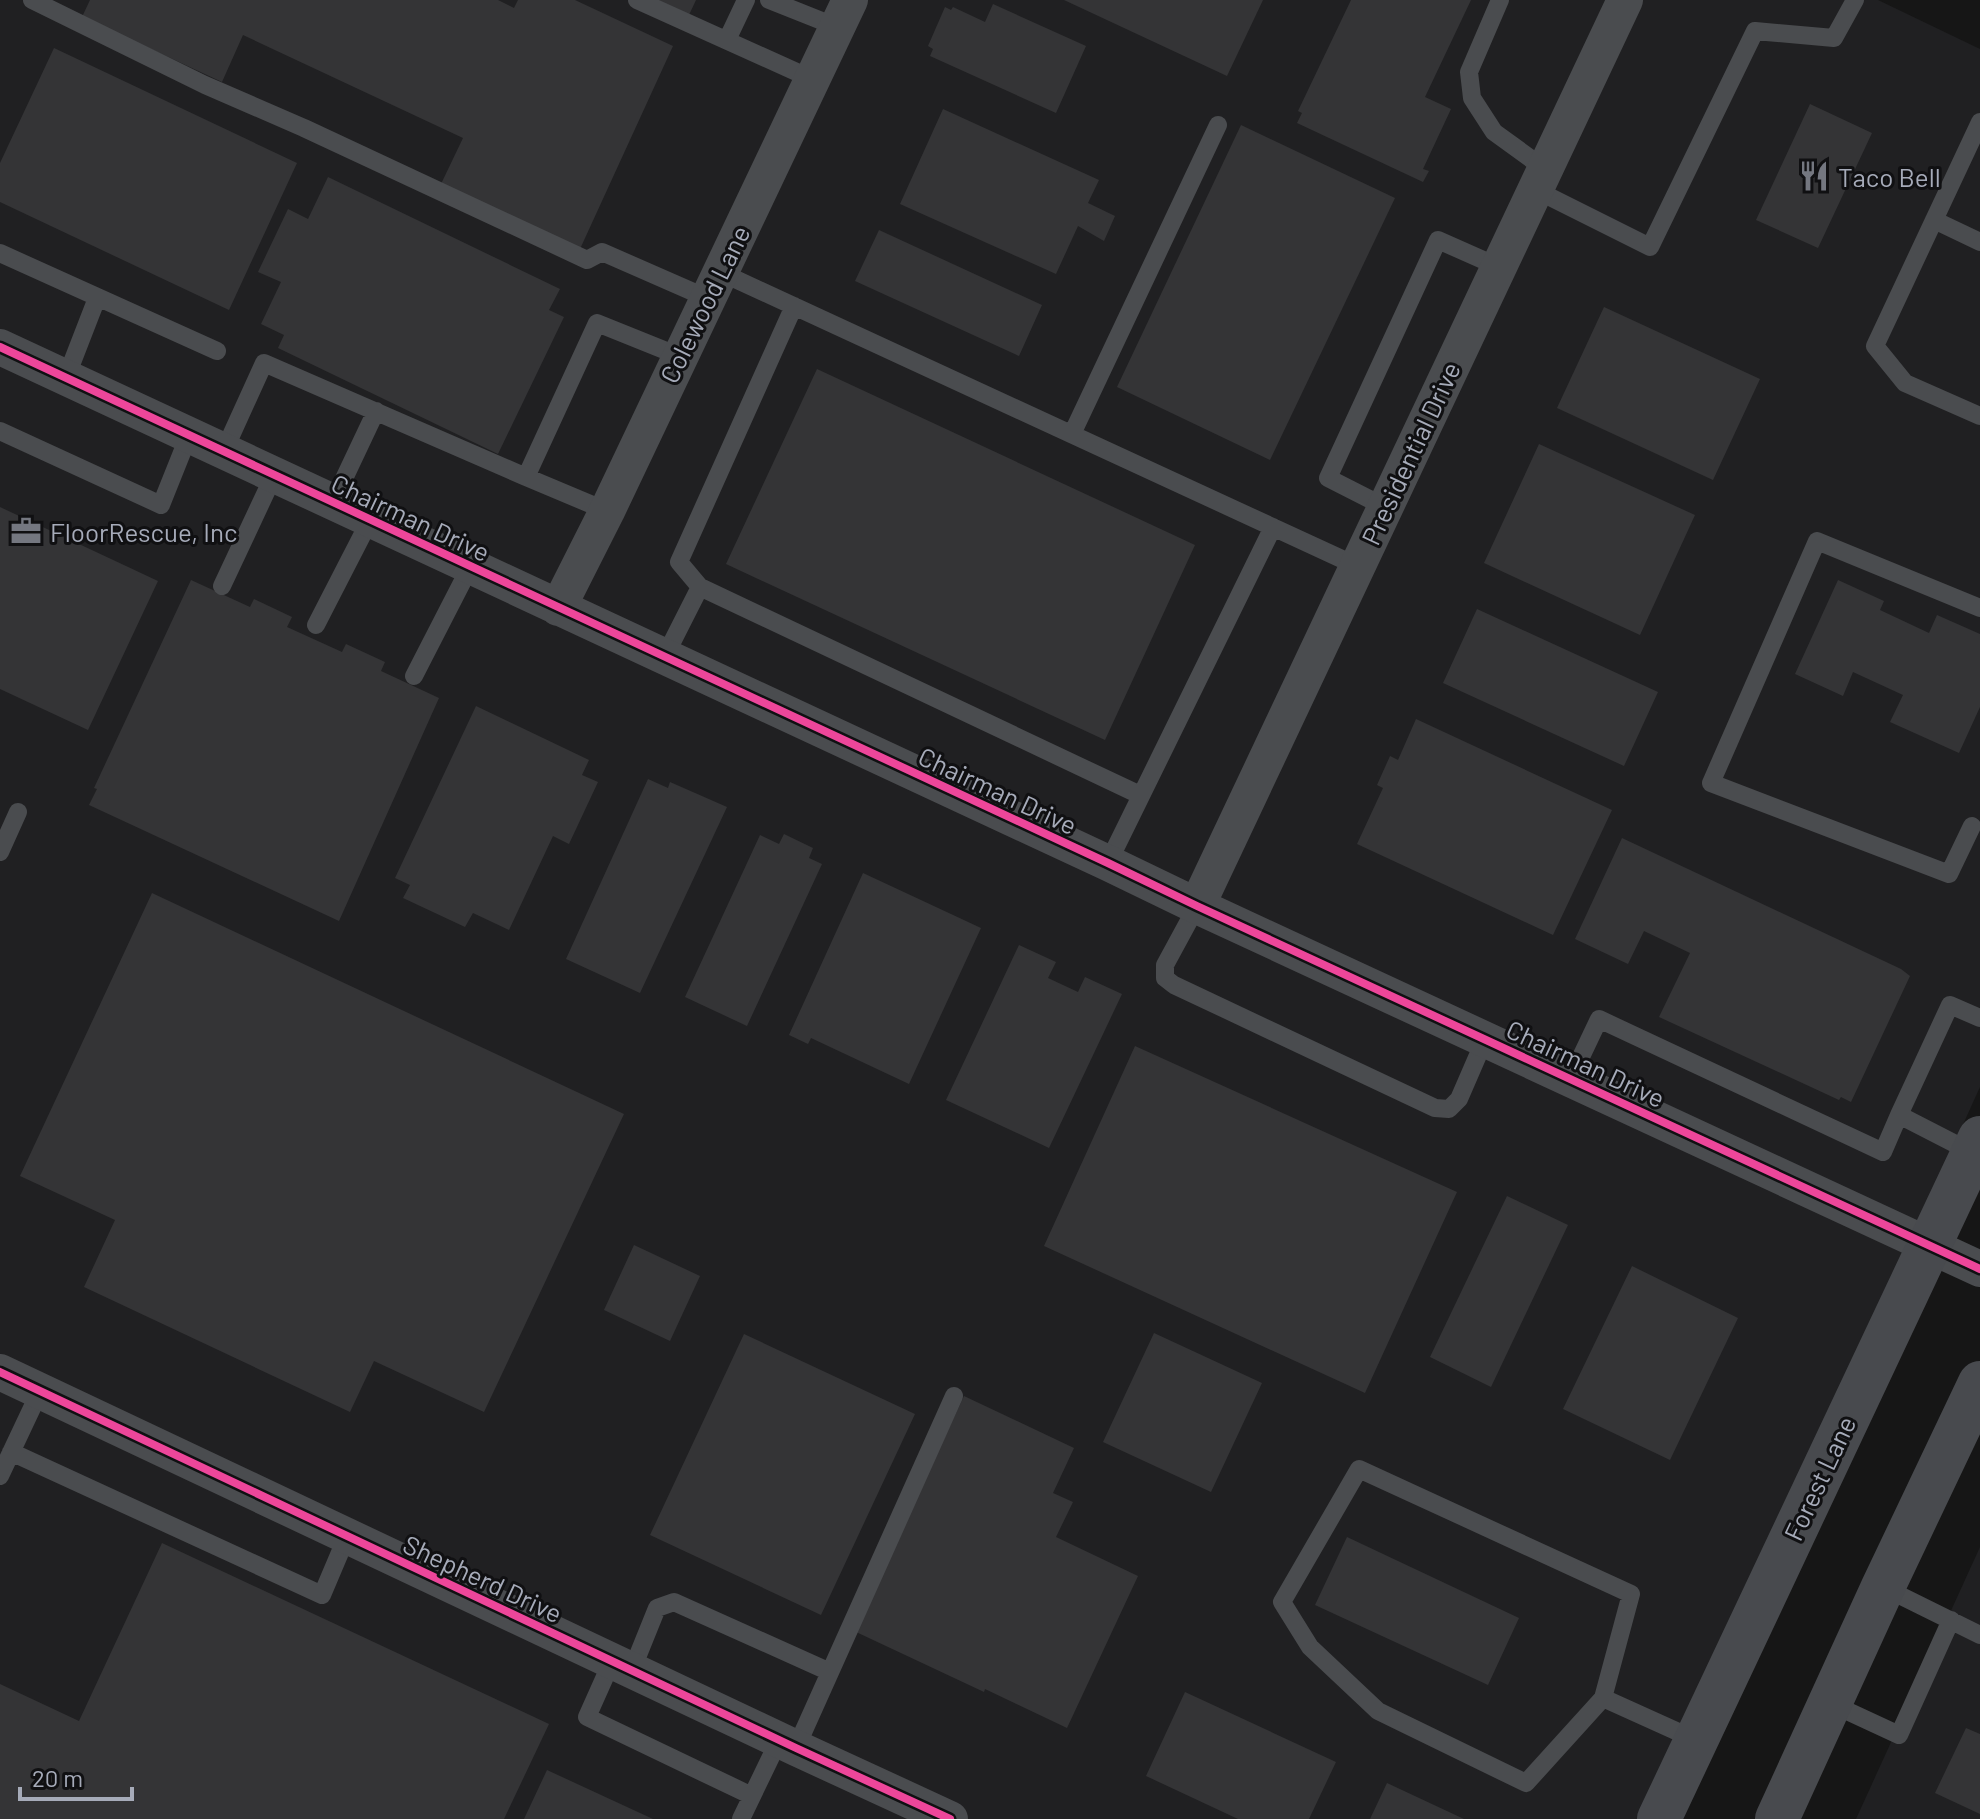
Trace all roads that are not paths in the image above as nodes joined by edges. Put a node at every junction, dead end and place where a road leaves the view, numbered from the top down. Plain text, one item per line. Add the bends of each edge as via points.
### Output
1 (32, 0) edge
2 (637, 0) edge
3 (746, 0) edge
4 (769, 0) edge
5 (1500, 0) edge
6 (1625, 0) edge
7 (1855, 0) edge
8 (843, 14) edge
9 (727, 40) junction
10 (812, 79) junction
11 (1980, 124) edge
12 (1218, 125) dead end
13 (1540, 179) junction
14 (1934, 220) junction
15 (1980, 242) edge
16 (0, 253) edge
17 (1499, 267) junction
18 (714, 285) junction
19 (97, 298) junction
20 (794, 306) junction
21 (0, 347) edge
22 (217, 351) dead end
23 (679, 356) junction
24 (66, 378) junction
25 (376, 411) junction
26 (1980, 416) edge
27 (0, 431) edge
28 (1072, 434) junction
29 (189, 435) junction
30 (224, 451) junction
31 (274, 475) junction
32 (526, 477) junction
33 (333, 502) junction
34 (1385, 507) junction
35 (607, 511) junction
36 (370, 520) junction
37 (1273, 527) junction
38 (1357, 566) junction
39 (470, 567) junction
40 (222, 586) dead end
41 (700, 587) junction
42 (558, 608) junction
43 (1980, 608) edge
44 (316, 625) dead end
45 (664, 658) junction
46 (414, 676) dead end
47 (1140, 795) junction
48 (18, 812) dead end
49 (1977, 821) edge
50 (0, 852) edge
51 (1108, 863) junction
52 (1197, 906) junction
53 (1980, 1018) edge
54 (1485, 1039) junction
55 (1571, 1078) junction
56 (1899, 1115) junction
57 (1976, 1146) edge
58 (1928, 1245) junction
59 (1980, 1269) edge
60 (0, 1372) edge
61 (1980, 1383) edge
62 (40, 1391) junction
63 (954, 1396) dead end
64 (11, 1452) junction
65 (0, 1476) edge
66 (347, 1536) junction
67 (1883, 1587) junction
68 (1951, 1620) junction
69 (1980, 1635) edge
70 (622, 1666) junction
71 (830, 1672) junction
72 (1603, 1698) junction
73 (1830, 1703) junction
74 (1696, 1740) junction
75 (787, 1744) junction
76 (752, 1796) junction
77 (741, 1819) edge
78 (950, 1819) edge
79 (1659, 1819) edge
80 (1777, 1819) edge

1 - 18 lane via 587,260 602,252
2 - 9 lane
3 - 9 lane
4 - 8 lane
5 - 13 lane via 1469,72 1472,98 1494,132
6 - 13 street, Presidential Drive
7 - 13 lane via 1834,38 1755,31 1650,247
8 - 10 street, Colewood Lane
9 - 10 lane
10 - 18 street, Colewood Lane
11 - 14 lane
12 - 28 lane
13 - 17 street, Presidential Drive
14 - 15 lane
14 - 26 lane via 1875,346 1905,383
16 - 19 lane
17 - 34 street, Presidential Drive
17 - 34 lane via 1438,240 1328,478
18 - 20 lane
18 - 23 street, Colewood Lane
19 - 22 lane
19 - 24 lane
20 - 28 lane
20 - 41 lane via 679,562
21 - 24 street, Chairman Drive
23 - 32 lane via 597,323
23 - 35 street, Colewood Lane
24 - 29 street, Chairman Drive
25 - 30 lane via 264,363
25 - 32 lane
25 - 33 lane
27 - 29 lane via 161,505
28 - 37 lane
29 - 30 street, Chairman Drive
30 - 31 street, Chairman Drive
31 - 33 street, Chairman Drive
31 - 40 lane
32 - 35 lane
33 - 36 street, Chairman Drive
34 - 38 street, Presidential Drive
35 - 42 street, Colewood Lane
36 - 39 street, Chairman Drive
36 - 44 lane
37 - 38 lane
37 - 47 lane
38 - 52 street, Presidential Drive
39 - 42 street, Chairman Drive
39 - 46 lane
41 - 45 lane
41 - 47 lane
42 - 45 street, Chairman Drive
43 - 49 lane via 1817,541 1711,783 1949,874
45 - 51 street, Chairman Drive
47 - 51 lane
48 - 50 lane
51 - 52 street, Chairman Drive
52 - 54 street, Chairman Drive
52 - 54 lane via 1165,965 1165,978 1435,1108 1449,1109 1459,1099
53 - 56 lane via 1950,1005
54 - 55 street, Chairman Drive
55 - 56 lane via 1599,1019 1883,1152
55 - 58 street, Chairman Drive
56 - 57 lane
57 - 58 main road, Forest Lane
58 - 59 street, Chairman Drive
58 - 74 main road, Forest Lane
60 - 62 street, Shepherd Drive
61 - 67 main road
62 - 64 lane
62 - 66 street, Shepherd Drive
63 - 71 lane
64 - 65 lane
64 - 66 lane via 322,1595
66 - 70 street, Shepherd Drive
67 - 68 lane
67 - 73 main road
68 - 69 lane
68 - 73 lane via 1899,1735
70 - 71 lane via 657,1608 674,1602
70 - 75 street, Shepherd Drive
70 - 76 lane via 587,1717
71 - 75 lane
72 - 72 lane via 1631,1594 1359,1469 1282,1602 1310,1647 1378,1711 1526,1783
72 - 74 lane
73 - 80 main road
74 - 79 main road, Forest Lane
75 - 76 lane
75 - 78 street, Shepherd Drive
76 - 77 lane

